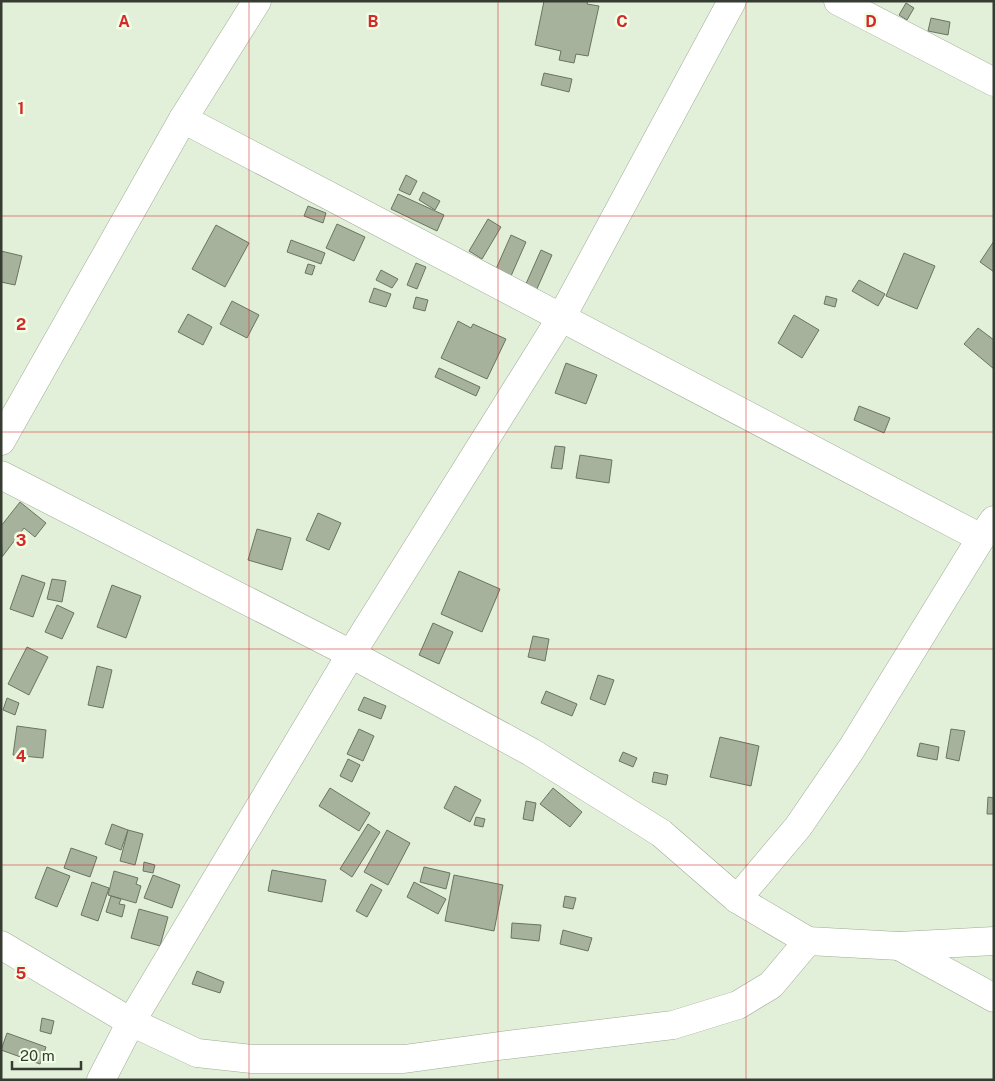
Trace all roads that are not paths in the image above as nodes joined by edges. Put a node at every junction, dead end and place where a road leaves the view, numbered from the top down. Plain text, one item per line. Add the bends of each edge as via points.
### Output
1 (257, 1) edge
2 (732, 1) edge
3 (838, 1) edge
4 (994, 82) edge
5 (182, 119) junction
6 (562, 318) junction
7 (1, 441) edge
8 (1, 475) edge
9 (987, 529) edge
10 (351, 654) junction
11 (737, 899) junction
12 (808, 940) junction
13 (994, 941) edge
14 (1, 945) edge
15 (899, 946) junction
16 (994, 998) edge
17 (131, 1022) junction
18 (101, 1080) edge

1 - 5 street
2 - 6 street
3 - 4 street
5 - 6 street
5 - 7 street
6 - 9 street
6 - 10 street
8 - 10 street
9 - 11 street via 852,748 798,827
10 - 11 street via 531,752 661,833
10 - 17 street
11 - 12 street
12 - 15 street
12 - 17 street via 771,985 738,1005 673,1025 404,1059 252,1059 197,1053
13 - 15 street
14 - 17 street
15 - 16 street
17 - 18 street

